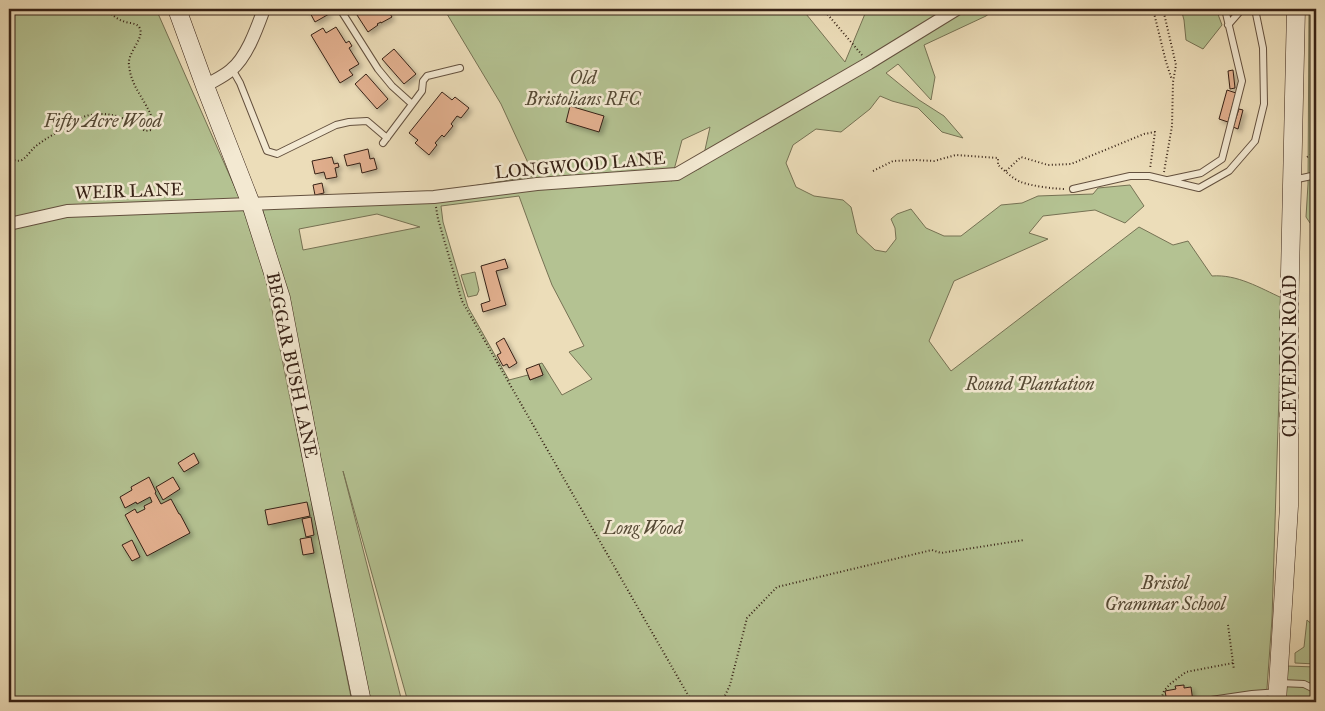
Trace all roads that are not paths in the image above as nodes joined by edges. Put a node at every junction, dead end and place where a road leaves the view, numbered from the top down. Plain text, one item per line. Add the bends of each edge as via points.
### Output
1 (177, 9) edge
2 (264, 9) edge
3 (340, 9) edge
4 (957, 9) edge
5 (1225, 9) edge
6 (1242, 9) edge
7 (1255, 9) edge
8 (1296, 9) edge
9 (1228, 25) junction
10 (460, 68) dead end
11 (232, 69) junction
12 (204, 86) junction
13 (412, 104) junction
14 (1316, 175) edge
15 (1165, 180) junction
16 (1292, 180) junction
17 (1073, 189) road end
18 (251, 204) junction
19 (9, 224) edge
20 (1316, 690) edge
21 (1278, 692) edge
22 (1211, 700) dead end
23 (362, 702) edge

1 - 12 main road, BEGGAR BUSH LANE
2 - 11 street via 241,61
3 - 13 lane via 378,69
4 - 18 street, LONGWOOD LANE via 677,174 537,184 434,197
5 - 9 lane
6 - 9 lane
7 - 15 lane via 1263,48 1264,104 1256,141 1229,171 1200,188
8 - 16 main road, CLEVEDON ROAD
9 - 15 lane via 1242,81 1222,159 1201,173
10 - 13 lane via 428,76
11 - 12 street
11 - 13 lane via 267,151 277,154 336,125 349,122 367,121 385,141
12 - 18 main road, BEGGAR BUSH LANE
14 - 16 lane
15 - 17 lane via 1130,176
16 - 21 main road, CLEVEDON ROAD via 1289,506
18 - 19 street, WEIR LANE via 67,211
18 - 23 main road, BEGGAR BUSH LANE via 281,298
20 - 21 lane via 1304,684
21 - 22 lane

